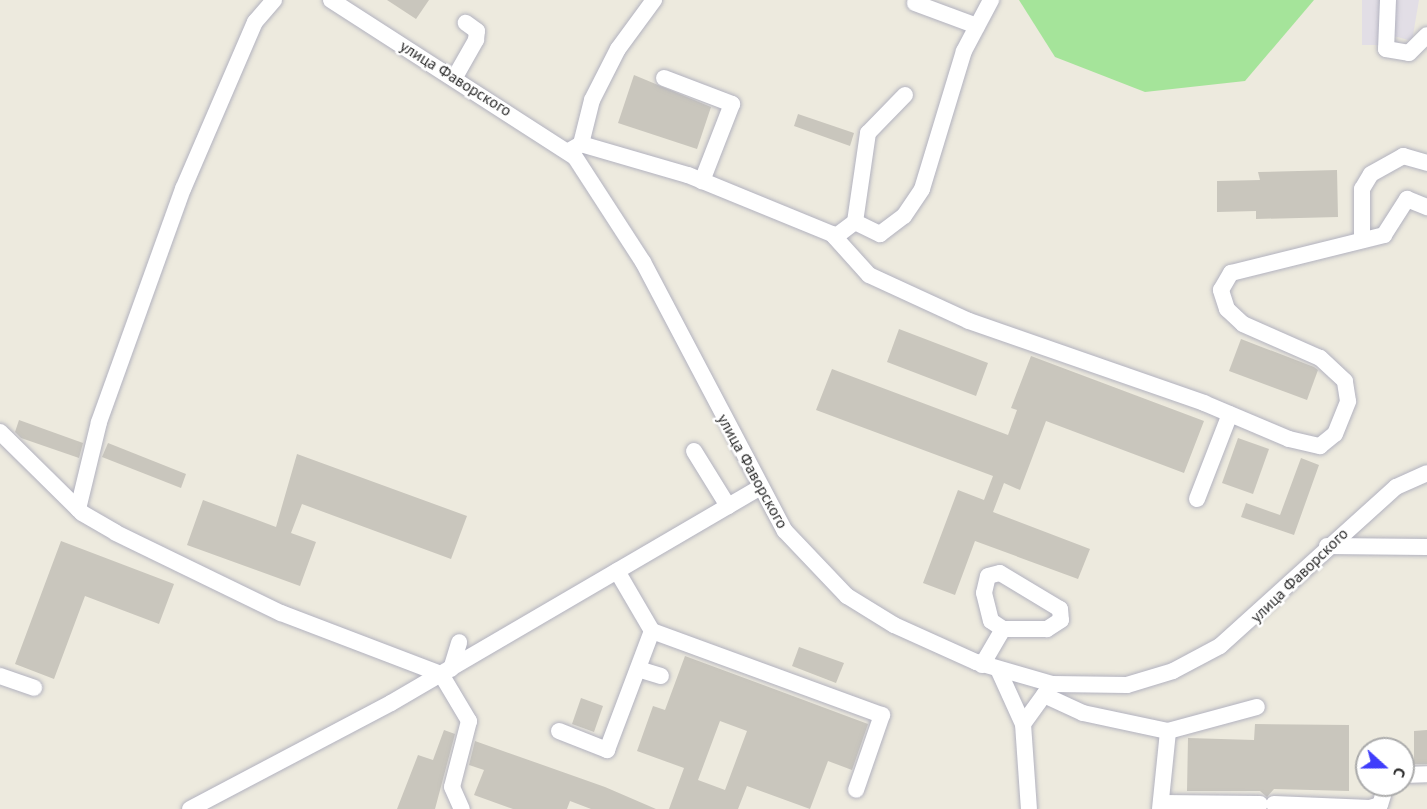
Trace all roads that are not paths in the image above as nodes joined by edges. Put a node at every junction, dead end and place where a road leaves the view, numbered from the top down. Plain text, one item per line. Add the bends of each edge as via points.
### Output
1 (274, 0) edge
2 (331, 0) edge
3 (654, 0) edge
4 (991, 0) edge
5 (1388, 0) edge
6 (915, 3) dead end
7 (466, 23) dead end
8 (977, 26) junction
9 (1427, 35) edge
10 (455, 77) junction
11 (664, 78) dead end
12 (905, 96) dead end
13 (575, 148) junction
14 (1427, 163) edge
15 (702, 181) junction
16 (1427, 207) edge
17 (855, 222) junction
18 (835, 237) junction
19 (1362, 240) junction
20 (1230, 414) junction
21 (0, 432) edge
22 (694, 451) dead end
23 (1427, 473) edge
24 (759, 488) junction
25 (1197, 499) dead end
26 (728, 506) junction
27 (78, 509) junction
28 (1327, 546) junction
29 (1427, 547) edge
30 (618, 571) junction
31 (1003, 629) junction
32 (652, 631) junction
33 (459, 642) dead end
34 (990, 667) junction
35 (638, 669) junction
36 (446, 671) junction
37 (0, 676) edge
38 (661, 676) dead end
39 (34, 688) dead end
40 (1048, 689) junction
41 (1257, 707) dead end
42 (1023, 724) junction
43 (559, 731) dead end
44 (1168, 731) junction
45 (856, 790) dead end
46 (1382, 797) edge
47 (1162, 806) edge
48 (190, 809) edge
49 (462, 809) edge
50 (1029, 809) edge

1 - 27 street via 255,22 183,189 99,422
2 - 10 street, улица Фаворского
3 - 13 street via 618,49 592,100
4 - 8 street
5 - 9 street via 1386,49 1408,53
6 - 8 street
7 - 10 street via 477,31 476,40
8 - 17 street via 964,51 922,189 904,216 880,234
10 - 13 street, улица Фаворского
11 - 15 street via 732,104
12 - 17 street via 868,133
13 - 15 street
13 - 24 street, улица Фаворского via 643,262
14 - 19 street via 1403,156 1371,174 1362,189
15 - 18 street
16 - 19 street via 1407,200 1383,235
17 - 18 street
18 - 20 street via 869,275 959,316
19 - 20 street via 1231,273 1221,290 1227,309 1243,324 1320,358 1345,381 1348,401 1335,434 1320,446
20 - 25 street
21 - 27 street
22 - 26 street
23 - 28 street, улица Фаворского via 1396,487
24 - 26 street
24 - 34 street, улица Фаворского via 818,571 847,596 894,626
26 - 30 street
27 - 36 street via 281,613
28 - 29 street
28 - 40 street, улица Фаворского via 1268,608 1220,646 1173,671 1127,685
30 - 32 street
30 - 36 street
31 - 31 street via 991,621 984,593 988,576 1000,573 1060,609 1061,620 1047,629
31 - 34 street
32 - 35 street
32 - 45 street via 882,714
33 - 36 street
34 - 40 street, улица Фаворского
34 - 42 street
35 - 38 street
35 - 43 street via 607,750
36 - 48 street
36 - 49 street via 469,721 452,787
37 - 39 street
40 - 42 street
40 - 44 street via 1083,713
41 - 44 street
42 - 50 street
44 - 47 street
46 - 47 street via 1380,805 1370,808 1267,804

